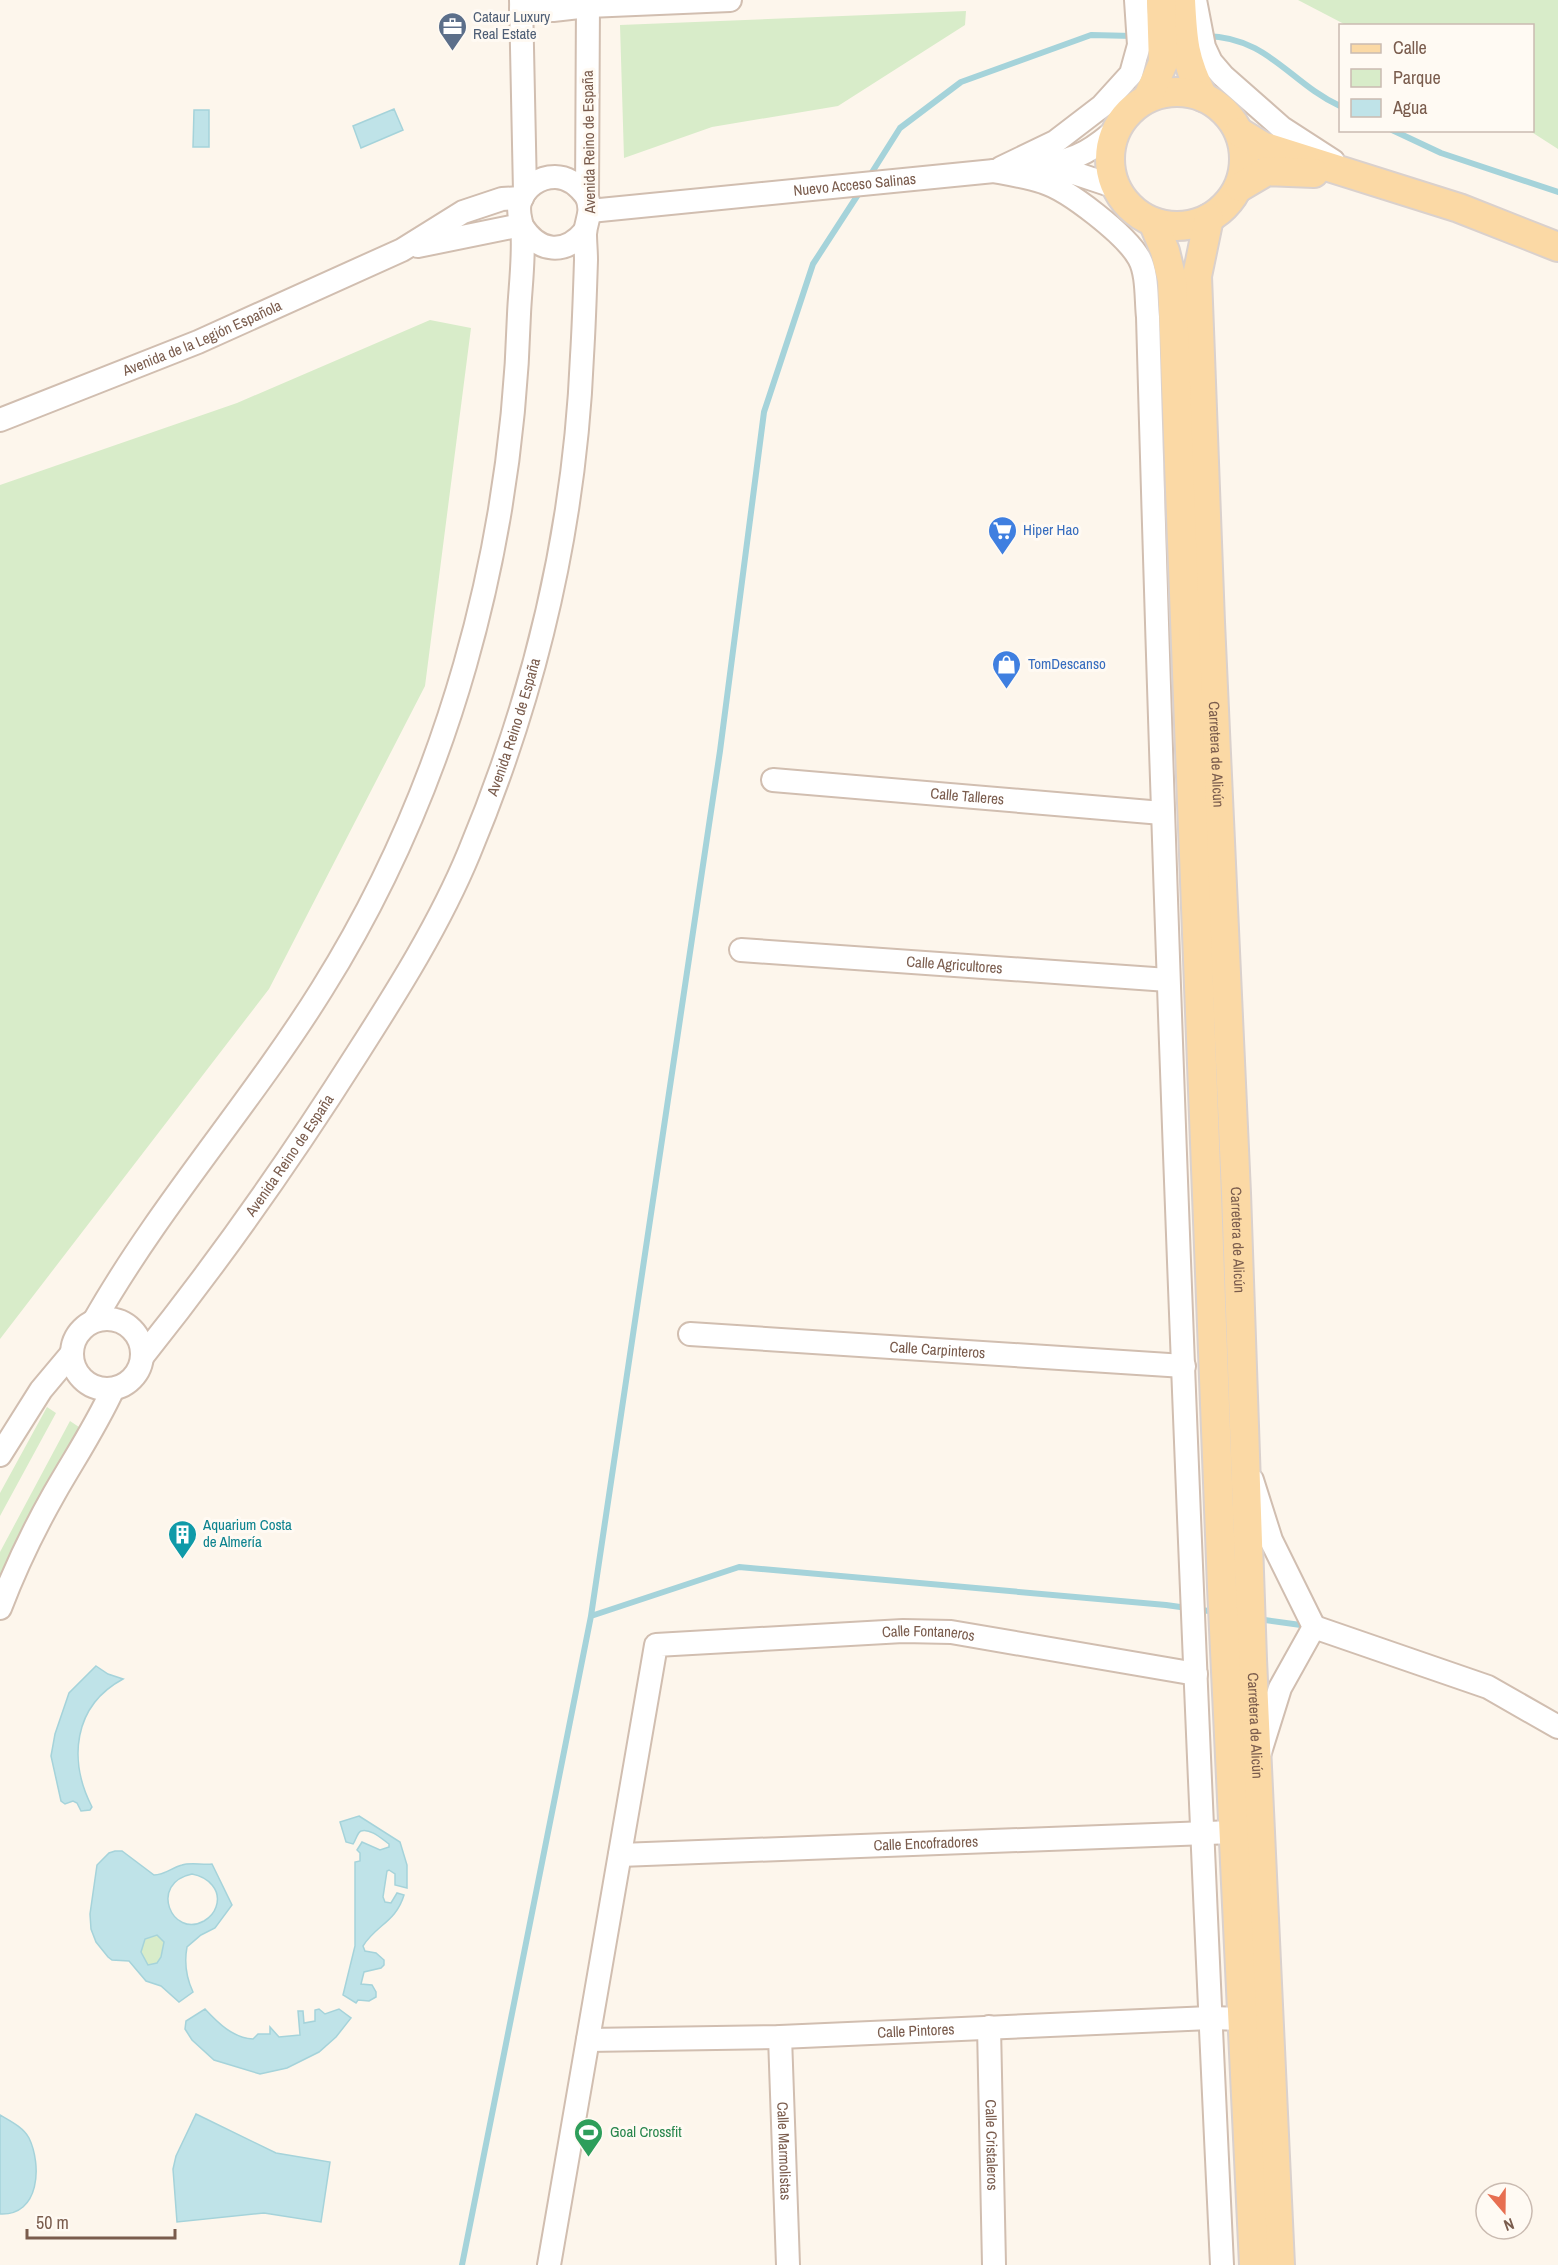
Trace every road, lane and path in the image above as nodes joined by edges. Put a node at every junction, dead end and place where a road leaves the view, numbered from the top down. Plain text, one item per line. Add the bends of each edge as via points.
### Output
1 (730, 0) edge
2 (1136, 0) edge
3 (1161, 0) edge
4 (1181, 0) edge
5 (1195, 0) edge
6 (588, 3) edge
7 (521, 5) edge
8 (1201, 67) junction
9 (1148, 97) junction
10 (1203, 97) junction
11 (1119, 127) junction
12 (1239, 132) junction
13 (994, 171) junction
14 (1355, 174) junction
15 (1116, 187) junction
16 (1240, 187) junction
17 (524, 195) junction
18 (587, 213) junction
19 (1209, 218) junction
20 (1153, 222) junction
21 (521, 225) junction
22 (1558, 247) edge
23 (402, 250) junction
24 (0, 420) edge
25 (773, 780) dead end
26 (1162, 813) junction
27 (741, 950) dead end
28 (1168, 980) junction
29 (94, 1321) junction
30 (690, 1334) dead end
31 (72, 1353) junction
32 (142, 1357) junction
33 (1184, 1366) junction
34 (113, 1389) junction
35 (0, 1455) edge
36 (1244, 1456) junction
37 (1235, 1585) junction
38 (0, 1608) edge
39 (1314, 1627) junction
40 (1196, 1674) junction
41 (1558, 1727) edge
42 (1257, 1764) junction
43 (1233, 1832) junction
44 (1202, 1834) junction
45 (620, 1855) junction
46 (1210, 2018) junction
47 (1243, 2019) junction
48 (989, 2027) junction
49 (780, 2037) junction
50 (588, 2040) junction
51 (549, 2265) edge
52 (788, 2265) edge
53 (994, 2265) edge
54 (1221, 2265) edge
55 (1254, 2265) edge
56 (1280, 2265) edge

1 - 6 street
2 - 13 street via 1138,45 1131,74 1102,106 1055,142
3 - 9 main road via 1163,63
4 - 8 main road via 1183,44
5 - 8 street via 1204,47
6 - 7 street via 553,10
6 - 18 street, Avenida Reino de España
7 - 17 street
8 - 10 main road
8 - 14 street via 1223,76 1282,128
9 - 10 main road via 1182,92
9 - 11 main road via 1132,108
10 - 12 main road
11 - 13 street via 1097,147 1061,162
11 - 15 main road via 1110,162
12 - 14 main road via 1262,146
12 - 16 main road via 1245,158
13 - 15 street, Nuevo Acceso Salinas via 1074,173
13 - 18 street, Nuevo Acceso Salinas
13 - 26 street via 1063,190 1127,241 1140,260 1148,317
14 - 16 main road via 1267,171
14 - 22 main road via 1459,208
15 - 20 main road via 1127,204
16 - 19 main road via 1225,209
17 - 18 street via 539,180 558,177 575,183
17 - 21 street via 519,209
17 - 23 street, Avenida de la Legión Española via 463,212
18 - 21 street via 578,239 568,245 547,247 536,243
18 - 32 street, Avenida Reino de España via 579,407 568,506 545,626 523,703 469,854 433,927 327,1101
19 - 20 main road via 1183,225
19 - 36 main road, Carretera de Alicún via 1197,276
20 - 37 main road, Carretera de Alicún via 1172,280
21 - 23 street, Avenida de la Legión Española
21 - 29 street via 515,396 496,537 468,652 421,790 376,894 322,989 117,1281
23 - 24 street, Avenida de la Legión Española via 198,342
25 - 26 street, Calle Talleres
26 - 28 street
27 - 28 street, Calle Agricultores
28 - 33 street
29 - 31 street via 76,1336
29 - 32 street via 106,1318 129,1326 137,1335
30 - 33 street, Calle Carpinteros
31 - 34 street via 81,1379 102,1389
31 - 35 street via 40,1390
32 - 34 street via 133,1377
33 - 40 street
34 - 38 street via 24,1549
36 - 37 main road, Carretera de Alicún
36 - 39 street via 1271,1540
37 - 42 main road, Carretera de Alicún via 1252,1659
37 - 43 main road, Carretera de Alicún via 1224,1645
39 - 41 street via 1488,1687
39 - 42 street via 1280,1688
40 - 44 street
40 - 45 street, Calle Fontaneros via 951,1632 903,1631 656,1645
42 - 56 main road, Carretera de Alicún
43 - 44 street, Calle Encofradores
43 - 47 main road, Carretera de Alicún
44 - 45 street, Calle Encofradores
44 - 46 street
45 - 50 street
46 - 47 street, Calle Pintores
46 - 48 street, Calle Pintores
46 - 54 street
47 - 55 main road, Carretera de Alicún
48 - 49 street, Calle Pintores
48 - 53 street, Calle Cristaleros
49 - 50 street, Calle Pintores
49 - 52 street, Calle Marmolistas
50 - 51 street

